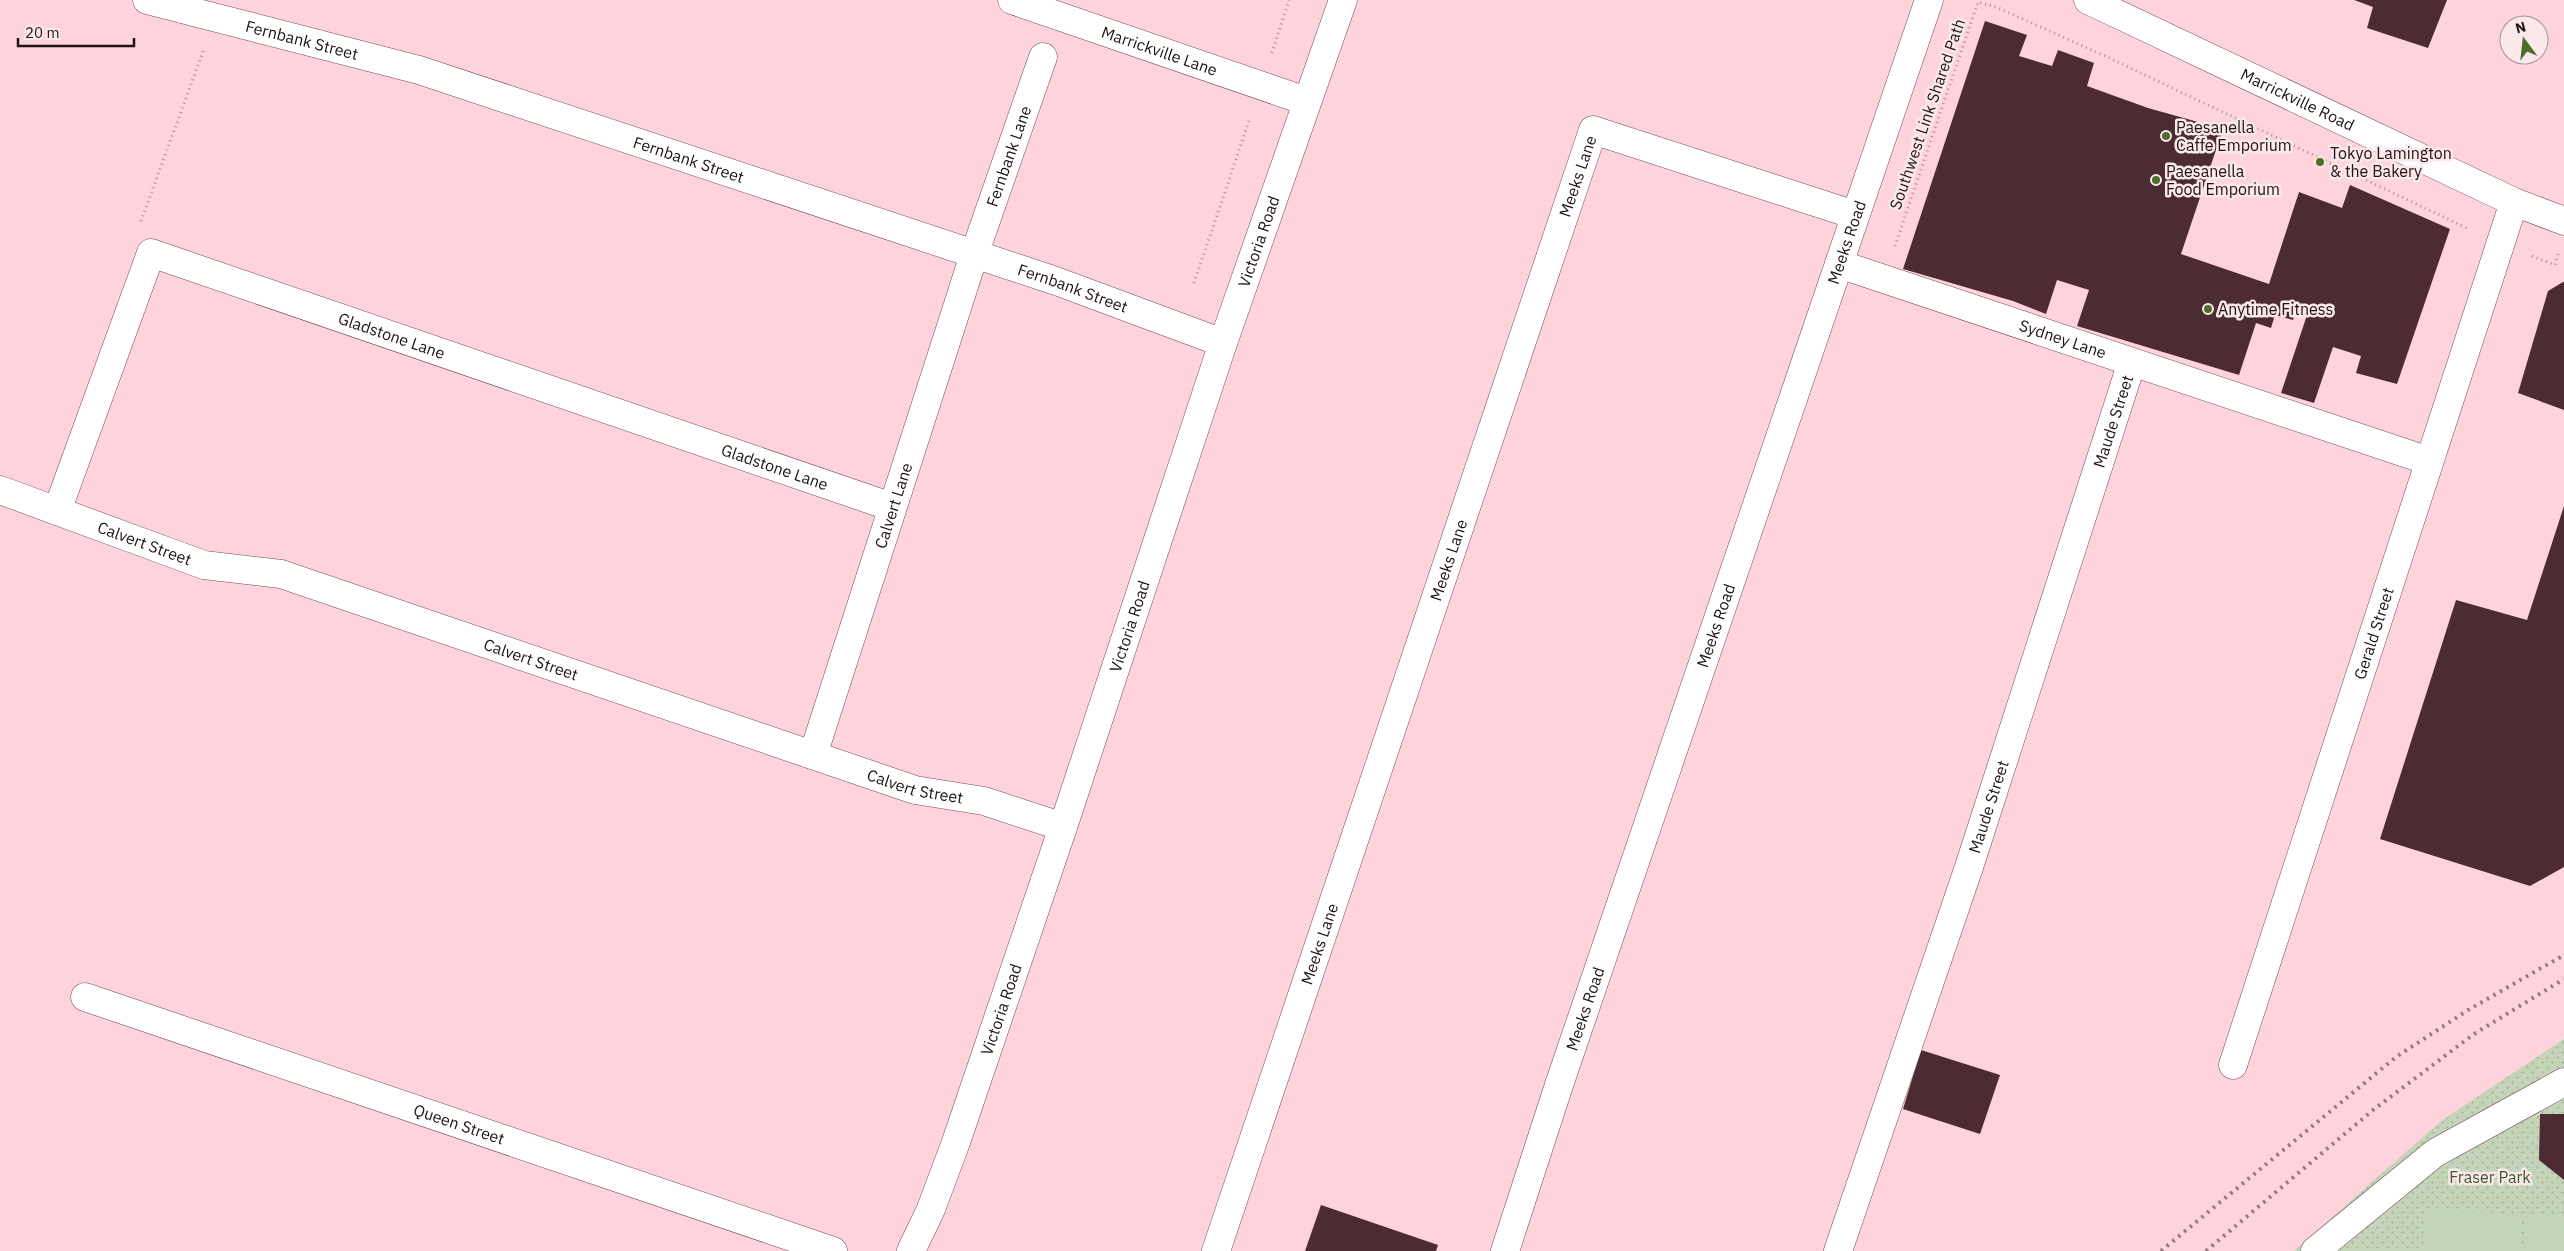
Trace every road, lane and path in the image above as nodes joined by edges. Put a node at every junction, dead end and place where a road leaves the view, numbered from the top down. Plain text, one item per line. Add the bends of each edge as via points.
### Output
1 (147, 0) edge
2 (1012, 0) edge
3 (1290, 0) edge
4 (1344, 0) edge
5 (1929, 0) edge
6 (2088, 0) edge
7 (217, 18) junction
8 (1043, 57) dead end
9 (1261, 85) junction
10 (1306, 101) junction
11 (2514, 202) junction
12 (1855, 216) junction
13 (2564, 221) edge
14 (2463, 226) dead end
15 (1895, 248) dead end
16 (151, 253) junction
17 (974, 255) junction
18 (2558, 256) dead end
19 (2539, 259) dead end
20 (1839, 264) junction
21 (1194, 283) dead end
22 (1223, 343) junction
23 (2132, 362) junction
24 (2429, 461) junction
25 (1, 492) edge
26 (892, 507) junction
27 (57, 511) junction
28 (813, 756) junction
29 (1063, 827) junction
30 (85, 996) dead end
31 (2233, 1065) dead end
32 (2564, 1082) edge
33 (833, 1251) edge
34 (911, 1251) edge
35 (1216, 1251) edge
36 (1505, 1251) edge
37 (1838, 1251) edge
38 (2315, 1251) edge

1 - 7 street, Fernbank Street
2 - 9 street, Marrickville Lane
3 - 9 path
4 - 10 street, Victoria Road
5 - 12 street, Meeks Road
6 - 11 street, Marrickville Road
7 - 16 path via 141,220
7 - 17 street, Fernbank Street via 419,70
8 - 17 street, Fernbank Lane
9 - 10 street, Marrickville Lane
9 - 21 path
10 - 22 street, Victoria Road
11 - 13 street, Marrickville Road
11 - 24 street, Gerald Street
12 - 20 street, Meeks Road
12 - 35 street, Meeks Lane via 1593,130
14 - 15 path, Southwest Link Shared Path via 2106,56 1978,2
16 - 26 street, Gladstone Lane
16 - 27 street
17 - 22 street, Fernbank Street via 1056,280
17 - 26 street, Calvert Lane
18 - 19 path via 2554,265
20 - 23 street, Sydney Lane
20 - 36 street, Meeks Road
22 - 29 street, Victoria Road
23 - 24 street, Sydney Lane
23 - 37 street, Maude Street via 1969,867
24 - 31 street, Gerald Street
25 - 27 street, Calvert Street
26 - 28 street, Calvert Lane
27 - 28 street, Calvert Street via 204,565 281,574
28 - 29 street, Calvert Street via 915,790 984,801
29 - 34 street, Victoria Road via 956,1142
30 - 33 street, Queen Street
32 - 38 street via 2435,1153

